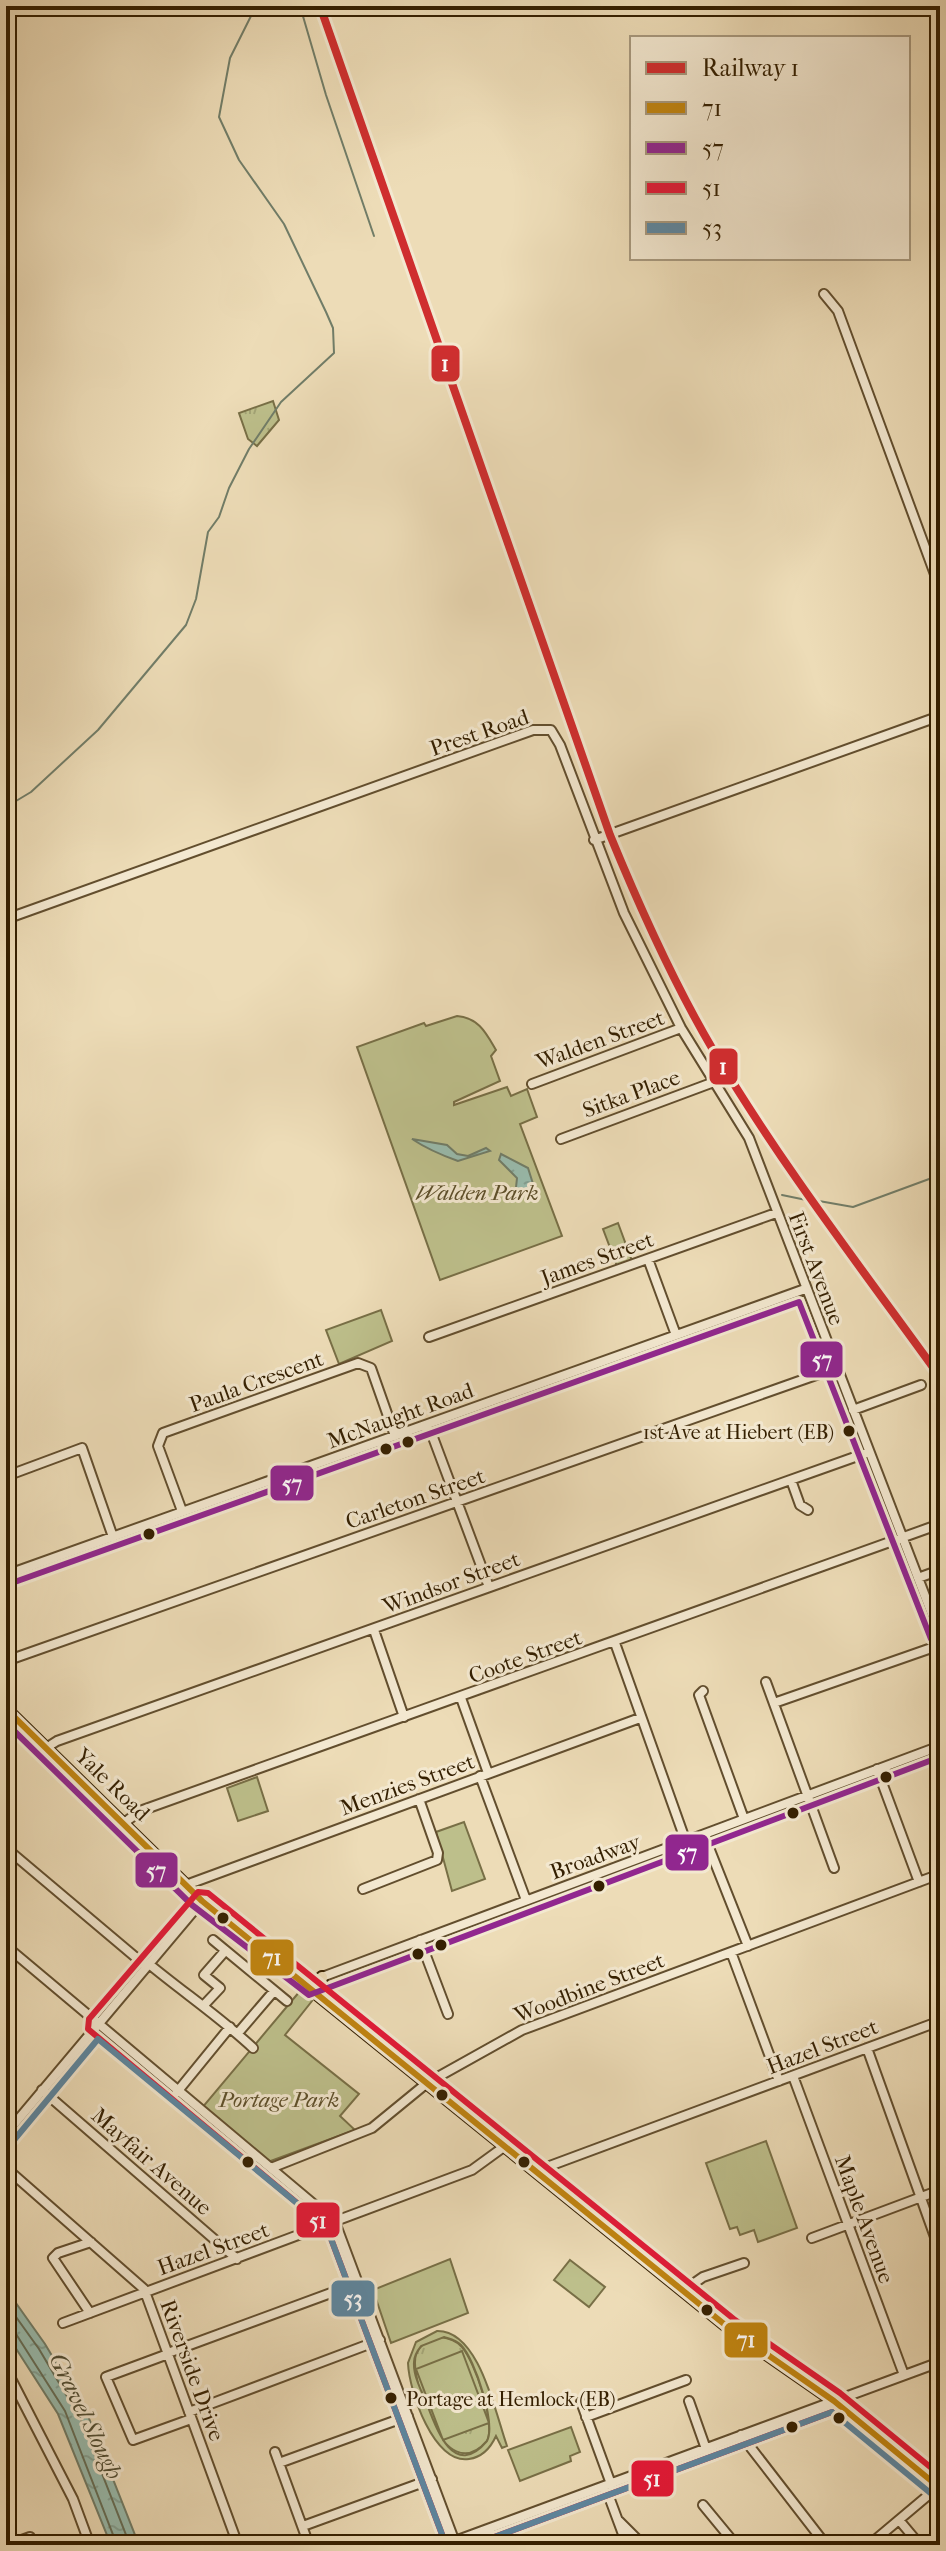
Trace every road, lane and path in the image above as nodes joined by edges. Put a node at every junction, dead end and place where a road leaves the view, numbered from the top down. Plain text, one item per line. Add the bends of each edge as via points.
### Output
1 (824, 294) dead end
2 (940, 588) edge
3 (940, 716) edge
4 (594, 840) junction
5 (6, 919) edge
6 (681, 1028) junction
7 (714, 1082) junction
8 (532, 1084) dead end
9 (561, 1139) dead end
10 (776, 1213) junction
11 (648, 1259) junction
12 (805, 1289) junction
13 (676, 1335) junction
14 (429, 1337) dead end
15 (836, 1368) junction
16 (921, 1385) dead end
17 (853, 1410) junction
18 (428, 1424) junction
19 (395, 1436) junction
20 (869, 1452) junction
21 (12, 1474) dead end
22 (791, 1480) junction
23 (457, 1502) junction
24 (808, 1510) dead end
25 (182, 1511) junction
26 (940, 1524) edge
27 (113, 1537) junction
28 (902, 1538) junction
29 (940, 1570) edge
30 (6, 1575) edge
31 (918, 1578) junction
32 (489, 1587) junction
33 (374, 1630) junction
34 (940, 1635) edge
35 (615, 1643) junction
36 (940, 1645) edge
37 (6, 1661) edge
38 (766, 1682) dead end
39 (703, 1691) dead end
40 (461, 1698) junction
41 (774, 1703) junction
42 (6, 1709) edge
43 (404, 1717) junction
44 (640, 1718) junction
45 (940, 1746) edge
46 (46, 1748) junction
47 (877, 1769) junction
48 (484, 1774) junction
49 (807, 1795) junction
50 (419, 1799) junction
51 (744, 1819) junction
52 (124, 1823) junction
53 (704, 1835) junction
54 (686, 1842) junction
55 (6, 1848) edge
56 (834, 1868) dead end
57 (940, 1874) edge
58 (919, 1882) junction
59 (186, 1885) junction
60 (363, 1889) dead end
61 (526, 1900) junction
62 (202, 1901) junction
63 (213, 1940) dead end
64 (420, 1940) junction
65 (6, 1946) edge
66 (748, 1946) junction
67 (225, 1951) junction
68 (731, 1952) junction
69 (148, 1965) junction
70 (322, 1977) junction
71 (309, 1985) junction
72 (274, 1991) junction
73 (319, 1993) junction
74 (287, 2001) dead end
75 (204, 2005) junction
76 (448, 2014) dead end
77 (940, 2021) edge
78 (97, 2025) junction
79 (230, 2027) junction
80 (238, 2033) junction
81 (253, 2048) dead end
82 (867, 2048) junction
83 (793, 2076) junction
84 (779, 2081) junction
85 (427, 2083) junction
86 (42, 2090) junction
87 (177, 2092) junction
88 (6, 2134) edge
89 (505, 2146) junction
90 (6, 2168) edge
91 (271, 2168) junction
92 (536, 2171) junction
93 (940, 2190) edge
94 (920, 2197) junction
95 (335, 2222) junction
96 (848, 2224) junction
97 (812, 2238) dead end
98 (91, 2242) junction
99 (940, 2251) edge
100 (237, 2259) junction
101 (744, 2263) dead end
102 (358, 2283) junction
103 (683, 2291) junction
104 (145, 2292) junction
105 (90, 2313) junction
106 (63, 2323) dead end
107 (380, 2340) junction
108 (168, 2354) junction
109 (940, 2362) edge
110 (6, 2369) edge
111 (904, 2375) junction
112 (686, 2380) dead end
113 (689, 2401) dead end
114 (834, 2401) junction
115 (581, 2402) dead end
116 (190, 2415) junction
117 (408, 2416) junction
118 (586, 2417) junction
119 (741, 2435) junction
120 (706, 2449) junction
121 (275, 2452) dead end
122 (279, 2463) junction
123 (432, 2479) junction
124 (608, 2485) junction
125 (939, 2487) edge
126 (703, 2505) dead end
127 (899, 2520) junction
128 (619, 2521) junction
129 (303, 2526) junction
130 (490, 2529) junction
131 (30, 2537) dead end
132 (456, 2543) edge
133 (8, 2545) edge
134 (90, 2545) edge
135 (238, 2545) edge
136 (309, 2545) edge
137 (496, 2545) edge
138 (627, 2545) edge
139 (643, 2545) edge
140 (736, 2545) edge
141 (826, 2545) edge
142 (869, 2545) edge
143 (920, 2545) edge

1 - 2 street via 838,311
3 - 4 street
4 - 5 street, Prest Road via 555,734 539,728
4 - 6 street, First Avenue
6 - 7 street, First Avenue
6 - 8 street, Walden Street
7 - 9 street, Sitka Place
7 - 10 street, First Avenue via 749,1138
10 - 11 street, James Street
10 - 12 street, First Avenue
11 - 13 street
11 - 14 street, James Street
12 - 13 street, McNaught Road
12 - 15 street, First Avenue
13 - 18 street, McNaught Road
15 - 17 street, First Avenue
15 - 23 street, Carleton Street
16 - 17 street
17 - 20 street, First Avenue
18 - 19 street, McNaught Road
18 - 23 street
19 - 25 street, McNaught Road
19 - 25 street, Paula Crescent via 371,1368 358,1363 163,1433 158,1446
20 - 22 street, Windsor Street
20 - 28 street, First Avenue
21 - 27 street via 82,1448
22 - 24 street via 800,1505
22 - 32 street, Windsor Street
23 - 32 street
23 - 37 street, Carleton Street
25 - 27 street, McNaught Road
26 - 28 street, Coote Street
27 - 30 street, McNaught Road
28 - 31 street, First Avenue
28 - 35 street, Coote Street
29 - 31 street
31 - 34 street, First Avenue
32 - 33 street, Windsor Street
33 - 43 street
33 - 46 street, Windsor Street
35 - 40 street, Coote Street
35 - 44 street
36 - 41 street
38 - 41 street
39 - 51 street via 699,1695
40 - 43 street, Coote Street
40 - 48 street
41 - 49 street
42 - 46 main road, Yale Road
43 - 52 street, Coote Street via 140,1811
44 - 48 street, Menzies Street
44 - 54 street
45 - 47 street, Broadway
46 - 52 main road, Yale Road
47 - 49 street, Broadway
47 - 58 street
48 - 50 street, Menzies Street
48 - 61 street
49 - 51 street, Broadway
49 - 56 street
50 - 59 street, Menzies Street
50 - 60 street via 437,1860
51 - 53 street, Broadway
52 - 59 main road, Yale Road
53 - 54 street, Broadway
53 - 66 street
54 - 61 street, Broadway
55 - 69 street
57 - 58 street, Woodbine Street
58 - 66 street, Woodbine Street
59 - 62 main road, Yale Road
61 - 64 street, Broadway
62 - 69 street
62 - 71 main road, Yale Road
63 - 67 street
64 - 70 street, Broadway
64 - 76 street
65 - 78 street
66 - 68 street, Woodbine Street
67 - 72 street
67 - 75 street via 204,1975 220,1988
68 - 84 street
68 - 85 street, Woodbine Street via 522,2030
69 - 75 street
69 - 78 street
70 - 71 street, Broadway
70 - 73 main road
71 - 73 main road, Yale Road
72 - 74 street
72 - 80 street
73 - 85 main road, Yale Road
75 - 79 street
77 - 82 street, Hazel Street
78 - 86 street
78 - 87 street
79 - 80 street
79 - 87 street
80 - 81 street
82 - 83 street, Hazel Street
82 - 94 street
83 - 84 street, Hazel Street
83 - 96 street, Maple Avenue
84 - 92 street, Hazel Street
85 - 89 main road, Yale Road
85 - 91 street, Woodbine Street via 372,2128
86 - 88 street
86 - 100 street, Mayfair Avenue
87 - 91 street
89 - 92 main road, Yale Road
89 - 95 street, Hazel Street via 472,2170
90 - 98 street, Riverside Drive
91 - 95 street
92 - 103 main road, Yale Road
93 - 94 street
94 - 96 street
94 - 99 street
95 - 100 street, Hazel Street
95 - 102 street
96 - 97 street
96 - 111 street, Maple Avenue
98 - 104 street, Riverside Drive
98 - 105 street via 53,2258
100 - 104 street, Hazel Street
101 - 103 street via 703,2277
102 - 107 street
102 - 108 street
103 - 114 main road, Yale Road
104 - 105 street, Hazel Street
104 - 108 street, Riverside Drive
105 - 106 street, Hazel Street
107 - 116 street
107 - 117 street
108 - 116 street, Riverside Drive
108 - 116 street via 106,2377 133,2440
109 - 111 street
110 - 134 street via 73,2499
111 - 114 street
112 - 118 street
113 - 120 street
114 - 119 street
114 - 125 main road, Yale Road
115 - 118 street
116 - 135 street, Riverside Drive
117 - 122 street
117 - 123 street
118 - 124 street
119 - 120 street
119 - 141 street
120 - 124 street
121 - 122 street
122 - 129 street
123 - 129 street
123 - 132 street
124 - 128 street
124 - 130 street
125 - 127 street
126 - 140 street
127 - 142 street
127 - 143 street
128 - 138 street
128 - 139 street
129 - 136 street
130 - 132 street
130 - 137 street
131 - 133 street

